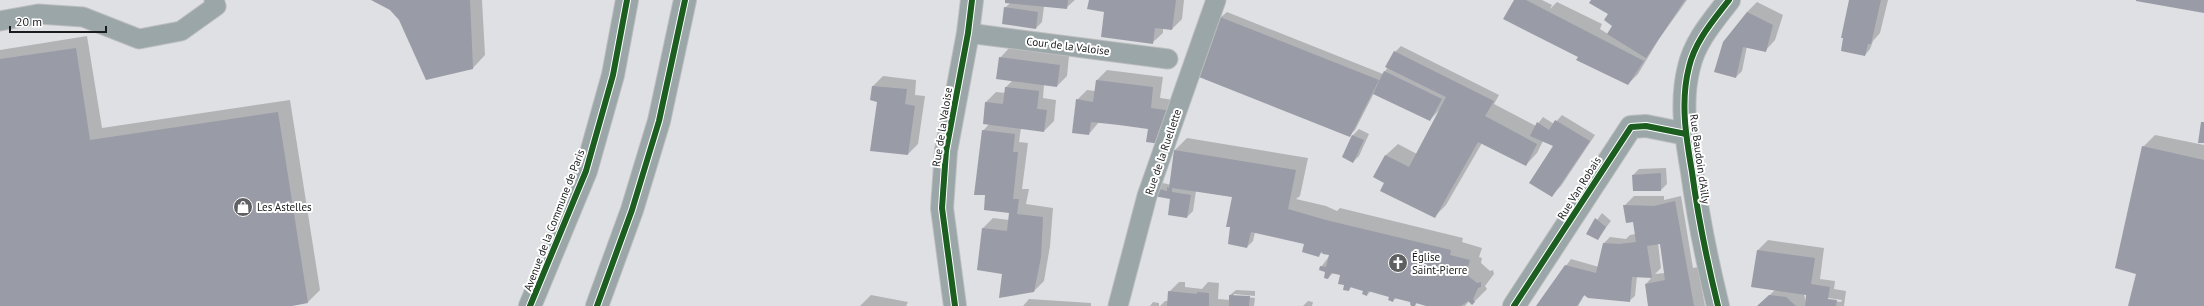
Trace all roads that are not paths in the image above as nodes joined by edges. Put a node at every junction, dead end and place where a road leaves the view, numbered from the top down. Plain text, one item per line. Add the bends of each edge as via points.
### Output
1 (214, 0) edge
2 (627, 0) edge
3 (685, 0) edge
4 (972, 0) edge
5 (1216, 0) edge
6 (1729, 0) edge
7 (0, 20) edge
8 (968, 33) junction
9 (1168, 59) dead end
10 (1686, 134) junction
11 (530, 306) edge
12 (597, 306) edge
13 (955, 306) edge
14 (1118, 306) edge
15 (1514, 306) edge
16 (1718, 306) edge

1 - 7 lane via 216,6 181,31 140,39 83,17 38,14
2 - 11 street, Avenue de la Commune de Paris via 613,75 586,171
3 - 12 street via 659,121 632,210
4 - 8 street, Rue de la Valoise
5 - 14 lane, Rue de la Ruellette via 1147,196
6 - 10 street, Rue Baudoin d'Ailly via 1699,40 1689,66 1683,99
8 - 9 lane, Cour de la Valoise
8 - 13 street, Rue de la Valoise via 946,151 942,208
10 - 15 street, Rue Van Robais via 1646,126 1631,127
10 - 16 street, Rue Baudoin d'Ailly via 1700,232

